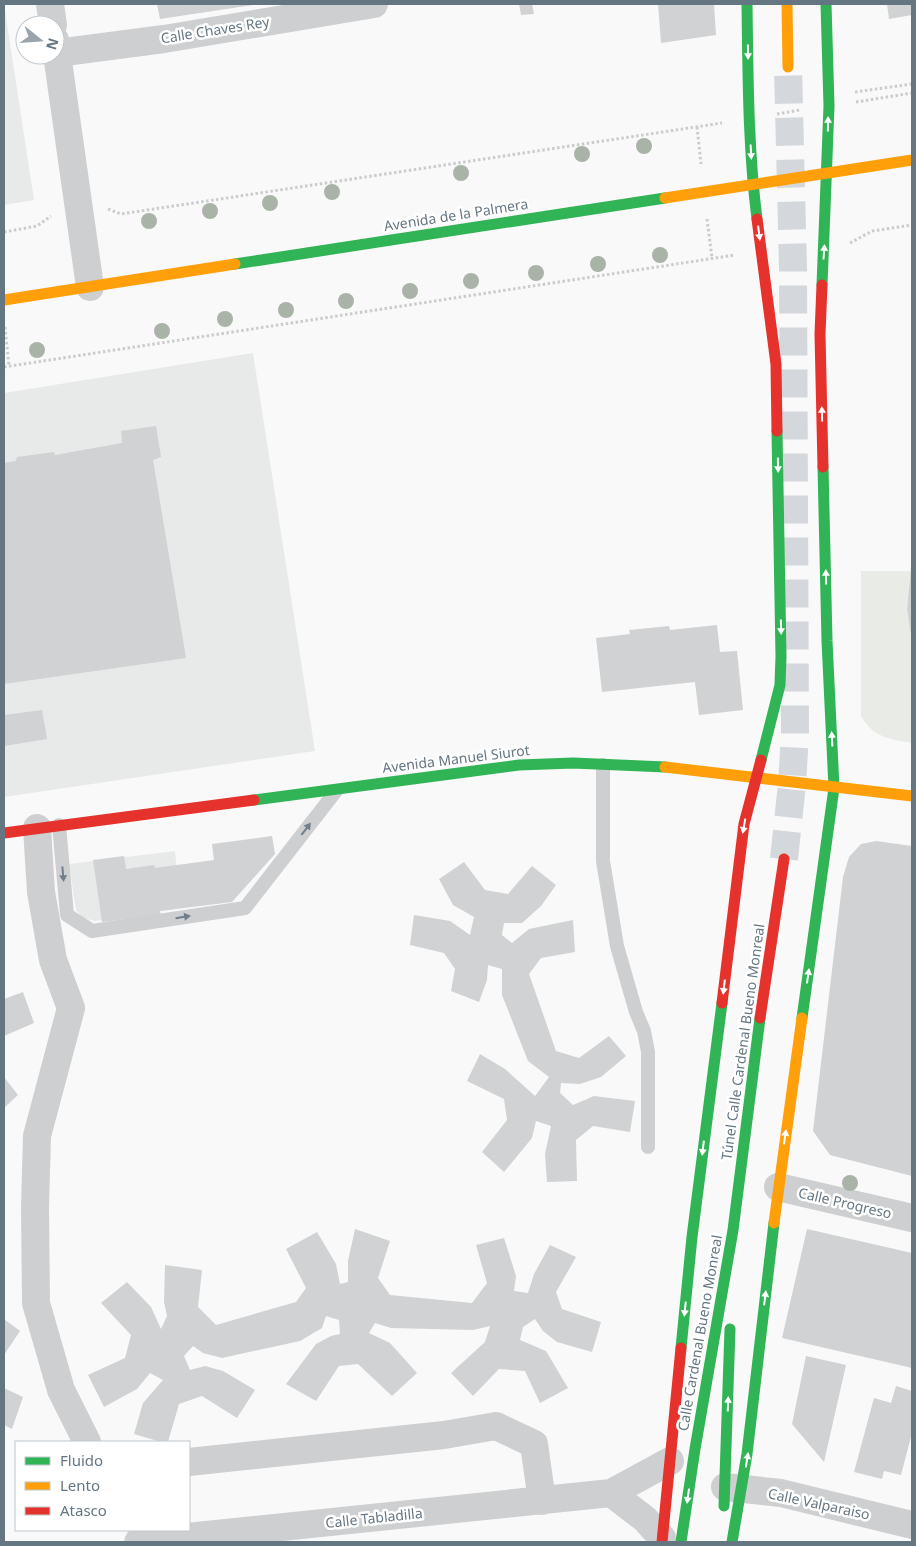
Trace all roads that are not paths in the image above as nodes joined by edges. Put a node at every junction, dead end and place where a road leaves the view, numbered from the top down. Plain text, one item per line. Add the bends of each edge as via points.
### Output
1 (374, 4) edge
2 (747, 4) edge
3 (787, 4) edge
4 (826, 4) edge
5 (65, 46) edge
6 (59, 65) edge
7 (788, 67) tunnel mouth
8 (912, 160) edge
9 (828, 173) junction
10 (753, 185) junction
11 (90, 287) junction
12 (4, 300) edge
13 (602, 765) junction
14 (755, 778) junction
15 (834, 788) junction
16 (337, 789) junction
17 (912, 796) edge
18 (48, 827) junction
19 (4, 833) edge
20 (784, 859) tunnel mouth
21 (648, 1147) dead end
22 (778, 1187) junction
23 (912, 1218) edge
24 (733, 1230) junction
25 (86, 1441) edge
26 (670, 1461) junction
27 (190, 1462) edge
28 (733, 1488) junction
29 (611, 1493) junction
30 (542, 1501) junction
31 (912, 1525) edge
32 (668, 1541) edge
33 (138, 1542) edge
34 (722, 1542) edge
35 (732, 1542) edge

1 - 5 street, Calle Chaves Rey via 164,39
2 -> 10 main road
3 - 7 main road
9 -> 4 main road
6 - 11 street, Calle Chaves Rey
8 - 9 main road, Avenida de la Palmera
9 - 10 main road, Avenida de la Palmera
15 -> 9 main road via 827,641 821,344
10 - 11 main road, Avenida de la Palmera
10 -> 14 main road via 776,364 782,656 780,685
11 - 12 main road, Avenida de la Palmera
13 - 14 main road, Avenida Manuel Siurot via 668,767
13 - 16 main road, Avenida Manuel Siurot via 519,765
13 - 21 lane via 602,861 617,946 648,1052
14 - 15 main road, Avenida Manuel Siurot
14 -> 26 main road via 744,824 693,1227
15 - 17 main road, Avenida Manuel Siurot
22 -> 15 main road
16 - 18 main road, Avenida Manuel Siurot
18 -> 16 lane via 67,915 92,931 245,908
18 - 19 main road, Avenida Manuel Siurot
18 - 25 street via 41,892 53,960 72,1008 37,1136 36,1303 61,1390
20 - 24 main road, Túnel Calle Cardenal Bueno Monreal
22 - 23 street, Calle Progreso
28 -> 22 main road via 748,1454
28 -> 24 main road, Calle Cardenal Bueno Monreal via 730,1312
24 -> 32 main road, Calle Cardenal Bueno Monreal via 695,1449
26 - 29 street, Calle Tabladilla
26 - 32 main road
27 - 30 street via 444,1435 496,1426 534,1444
28 - 31 street, Calle Valparaiso via 781,1493
28 - 34 main road, Calle Cardenal Bueno Monreal via 723,1519
28 - 35 main road
29 - 30 street, Calle Tabladilla
29 - 32 street
30 - 33 street, Calle Tabladilla

